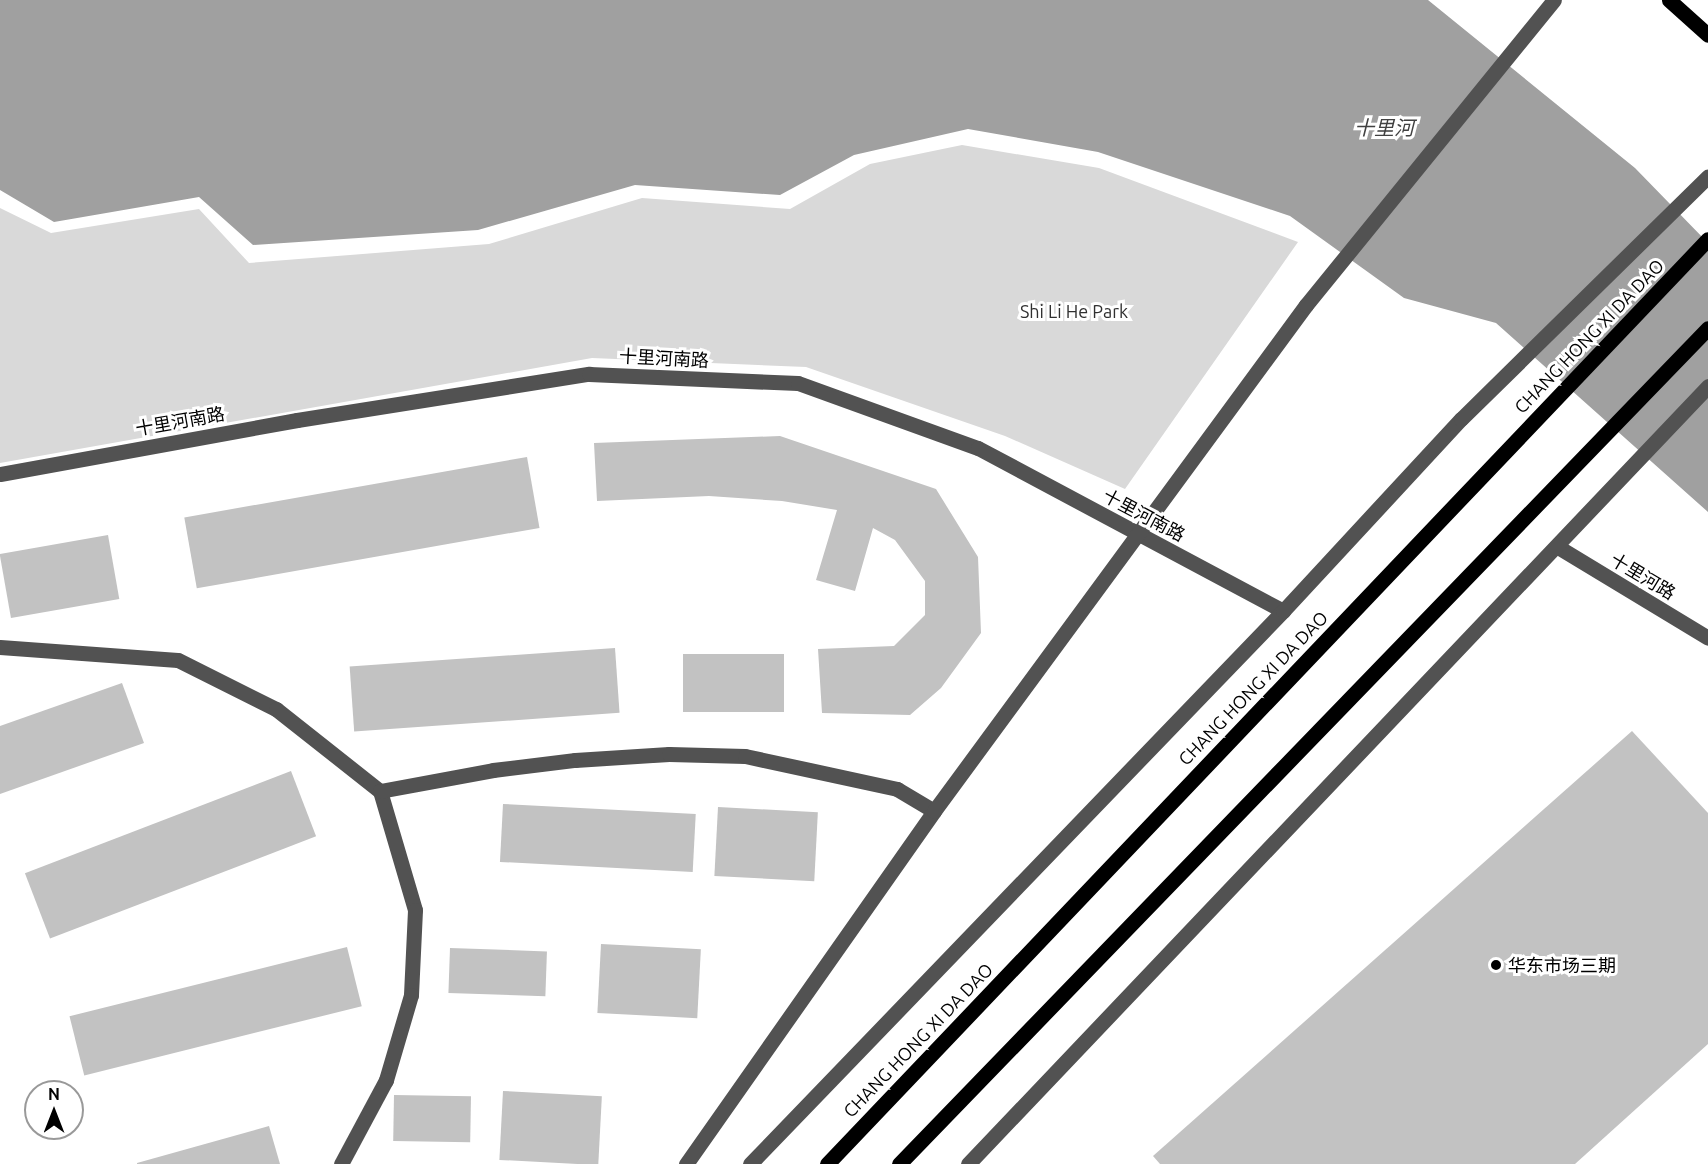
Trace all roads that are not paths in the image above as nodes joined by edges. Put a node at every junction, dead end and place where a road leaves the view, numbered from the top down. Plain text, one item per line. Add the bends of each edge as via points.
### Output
1 (1554, 0) edge
2 (1669, 0) edge
3 (1708, 35) edge
4 (1708, 176) edge
5 (1708, 239) edge
6 (1708, 327) edge
7 (1708, 386) edge
8 (0, 474) edge
9 (1136, 533) junction
10 (1558, 546) junction
11 (1284, 610) junction
12 (1708, 638) edge
13 (0, 647) edge
14 (380, 791) junction
15 (934, 811) junction
16 (341, 1164) edge
17 (686, 1164) edge
18 (750, 1164) edge
19 (827, 1164) edge
20 (899, 1164) edge
21 (968, 1164) edge

1 - 9 street via 1306,305
2 - 3 main road
4 - 11 street via 1461,419
5 - 19 main road, CHANG HONG XI DA DAO
6 - 20 main road
7 - 10 street
8 - 9 street, 十里河南路 via 297,420 590,374 798,383 978,448
9 - 11 street, 十里河南路
9 - 15 street
10 - 12 street, 十里河路
10 - 21 street
11 - 18 street
13 - 14 street via 178,660 276,709
14 - 15 street via 575,760 669,754 745,756 897,789
14 - 16 street via 415,910 411,995 386,1080
15 - 17 street

